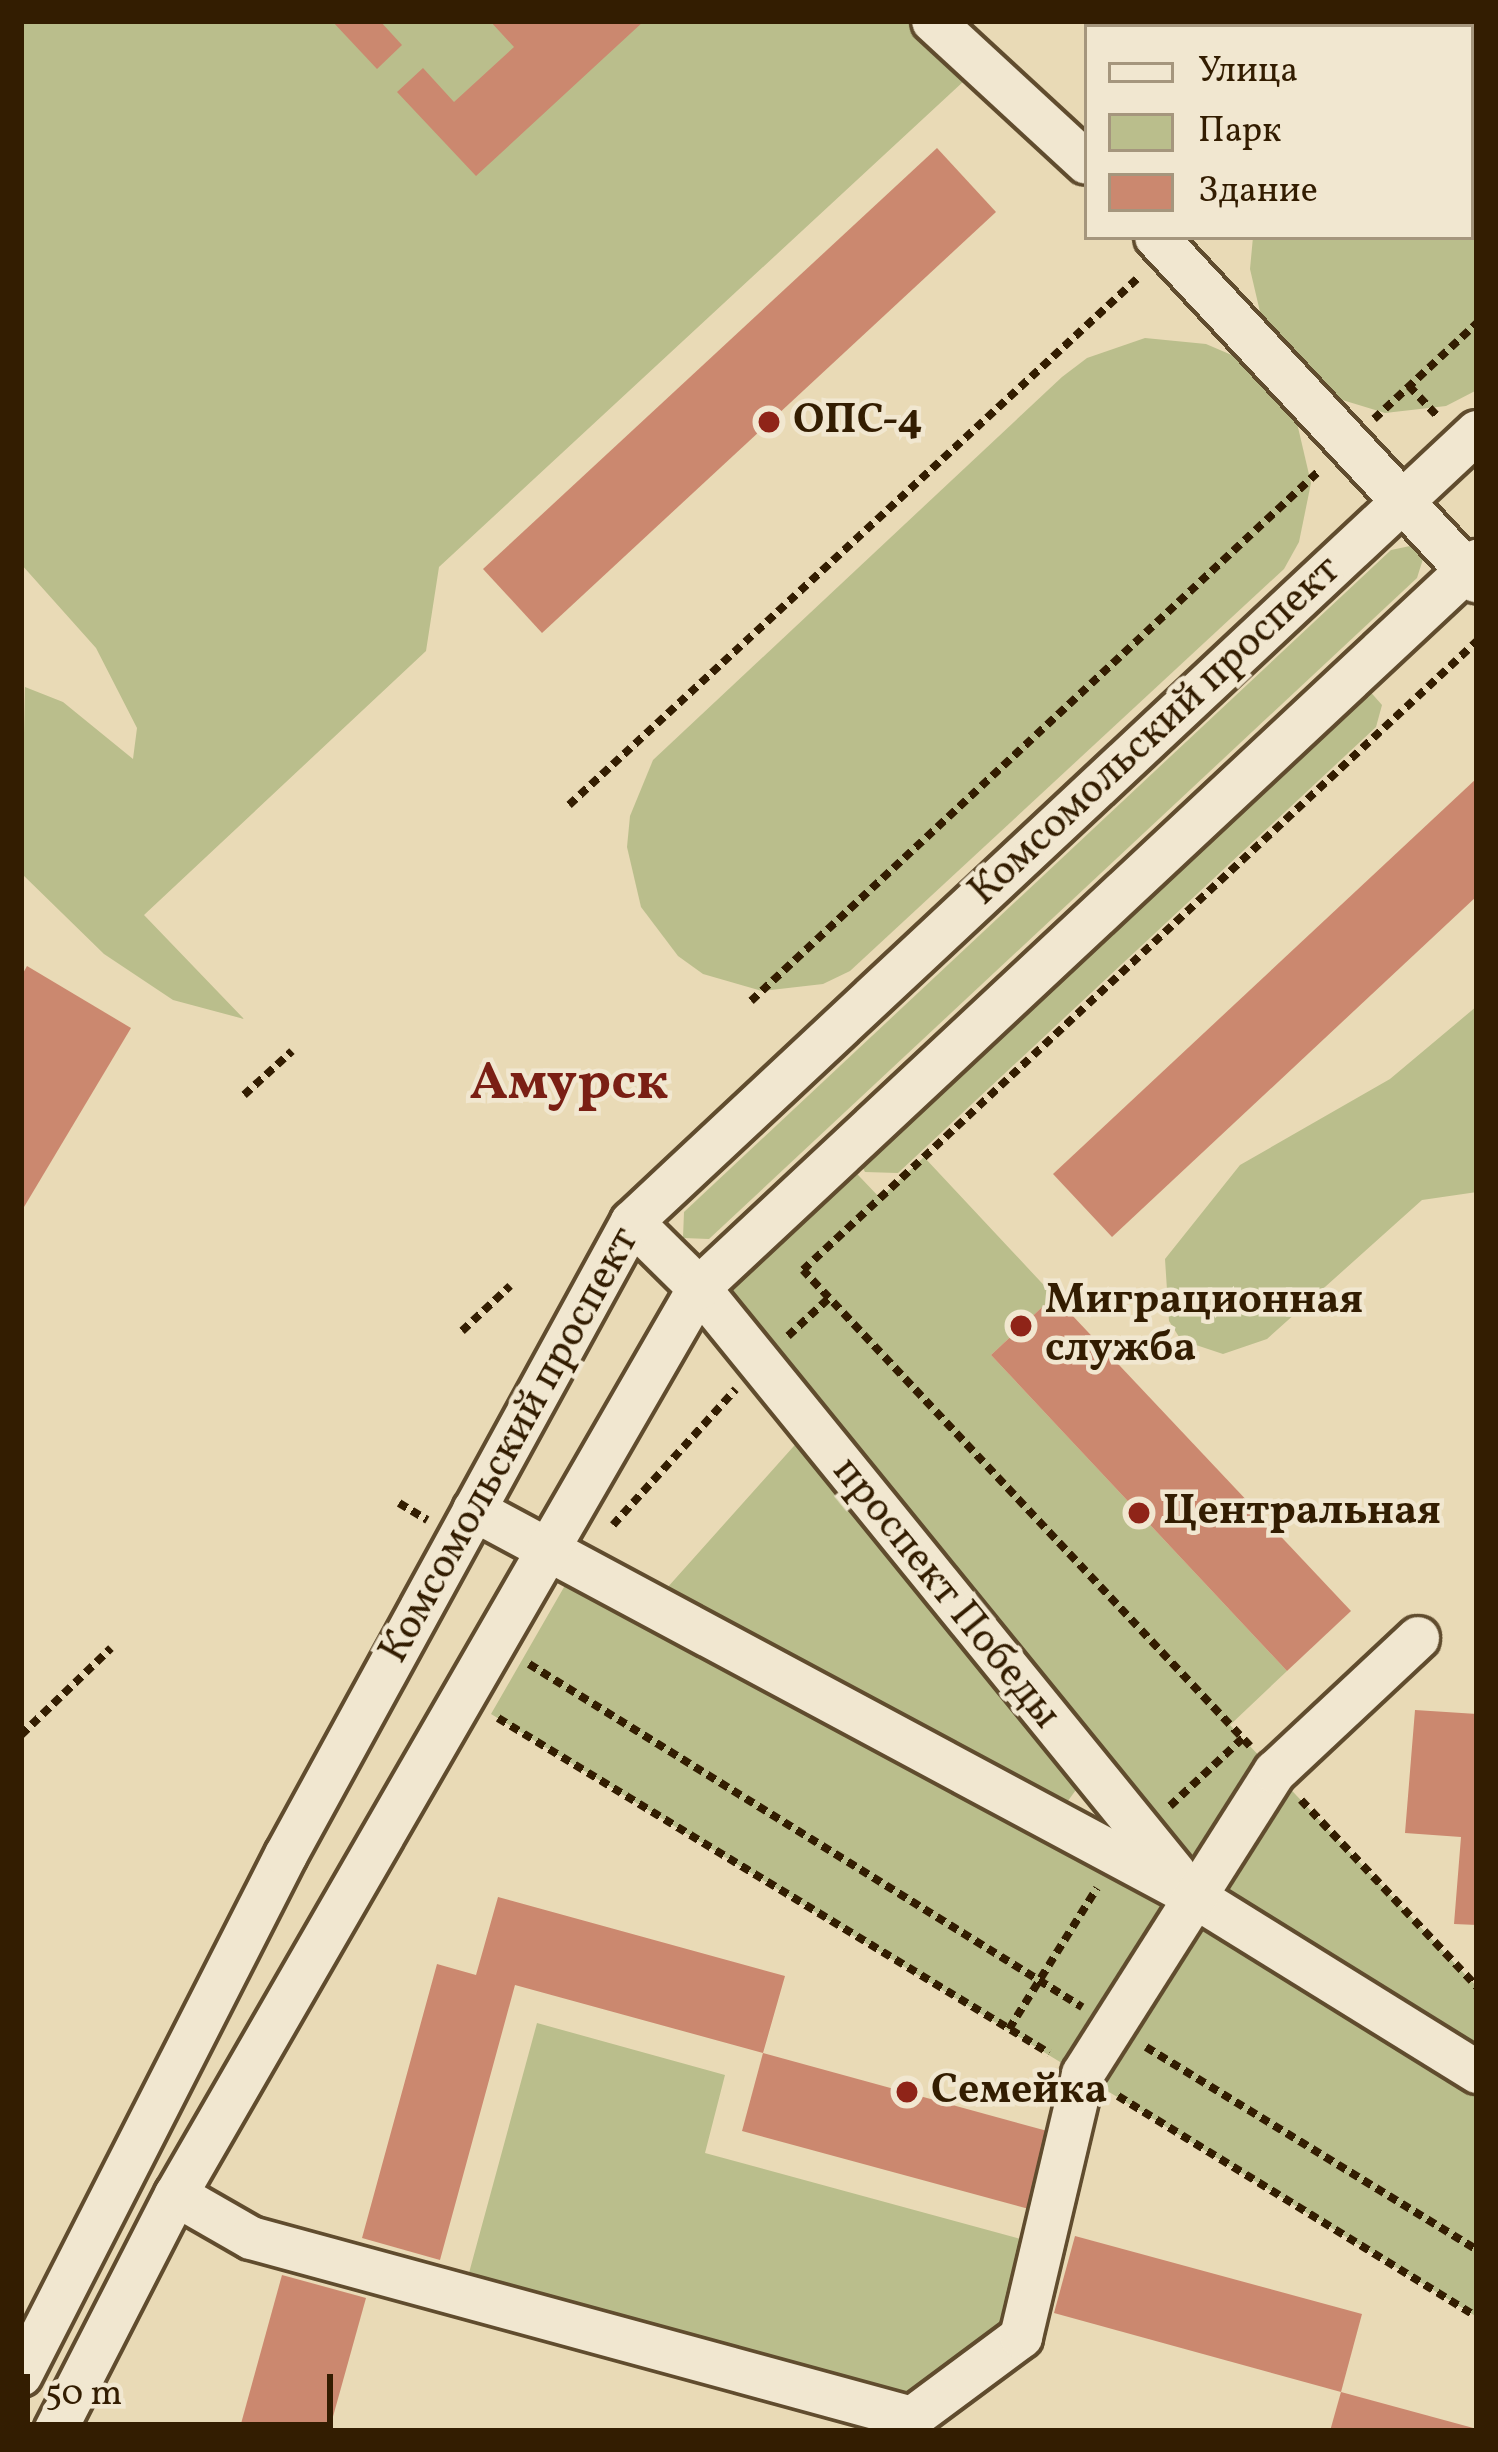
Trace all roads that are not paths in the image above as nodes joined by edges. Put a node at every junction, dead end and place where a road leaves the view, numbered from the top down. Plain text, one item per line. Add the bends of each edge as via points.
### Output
1 (932, 21) edge
2 (1084, 160) edge
3 (1162, 243) edge
4 (1477, 432) edge
5 (1403, 501) junction
6 (1474, 571) edge
7 (632, 1222) junction
8 (699, 1288) junction
9 (474, 1510) junction
10 (560, 1561) junction
11 (1418, 1638) dead end
12 (1195, 1897) junction
13 (1477, 2072) edge
14 (176, 2194) junction
15 (21, 2375) edge
16 (56, 2431) edge

1 - 2 street
3 - 5 street
4 - 5 street, Комсомольский проспект
5 - 6 street
5 - 7 street, Комсомольский проспект
6 - 8 street, Комсомольский проспект
7 - 8 street, проспект Победы
7 - 9 street, Комсомольский проспект
8 - 10 street, Комсомольский проспект
8 - 12 street, проспект Победы
9 - 10 street, проспект Победы
9 - 15 street, Комсомольский проспект via 286,1855
10 - 12 street, проспект Победы
10 - 14 street, Комсомольский проспект
11 - 12 street via 1275,1772
12 - 13 street, проспект Победы
12 - 14 street via 1083,2074 1021,2337 912,2418 251,2238
14 - 16 street, Комсомольский проспект

